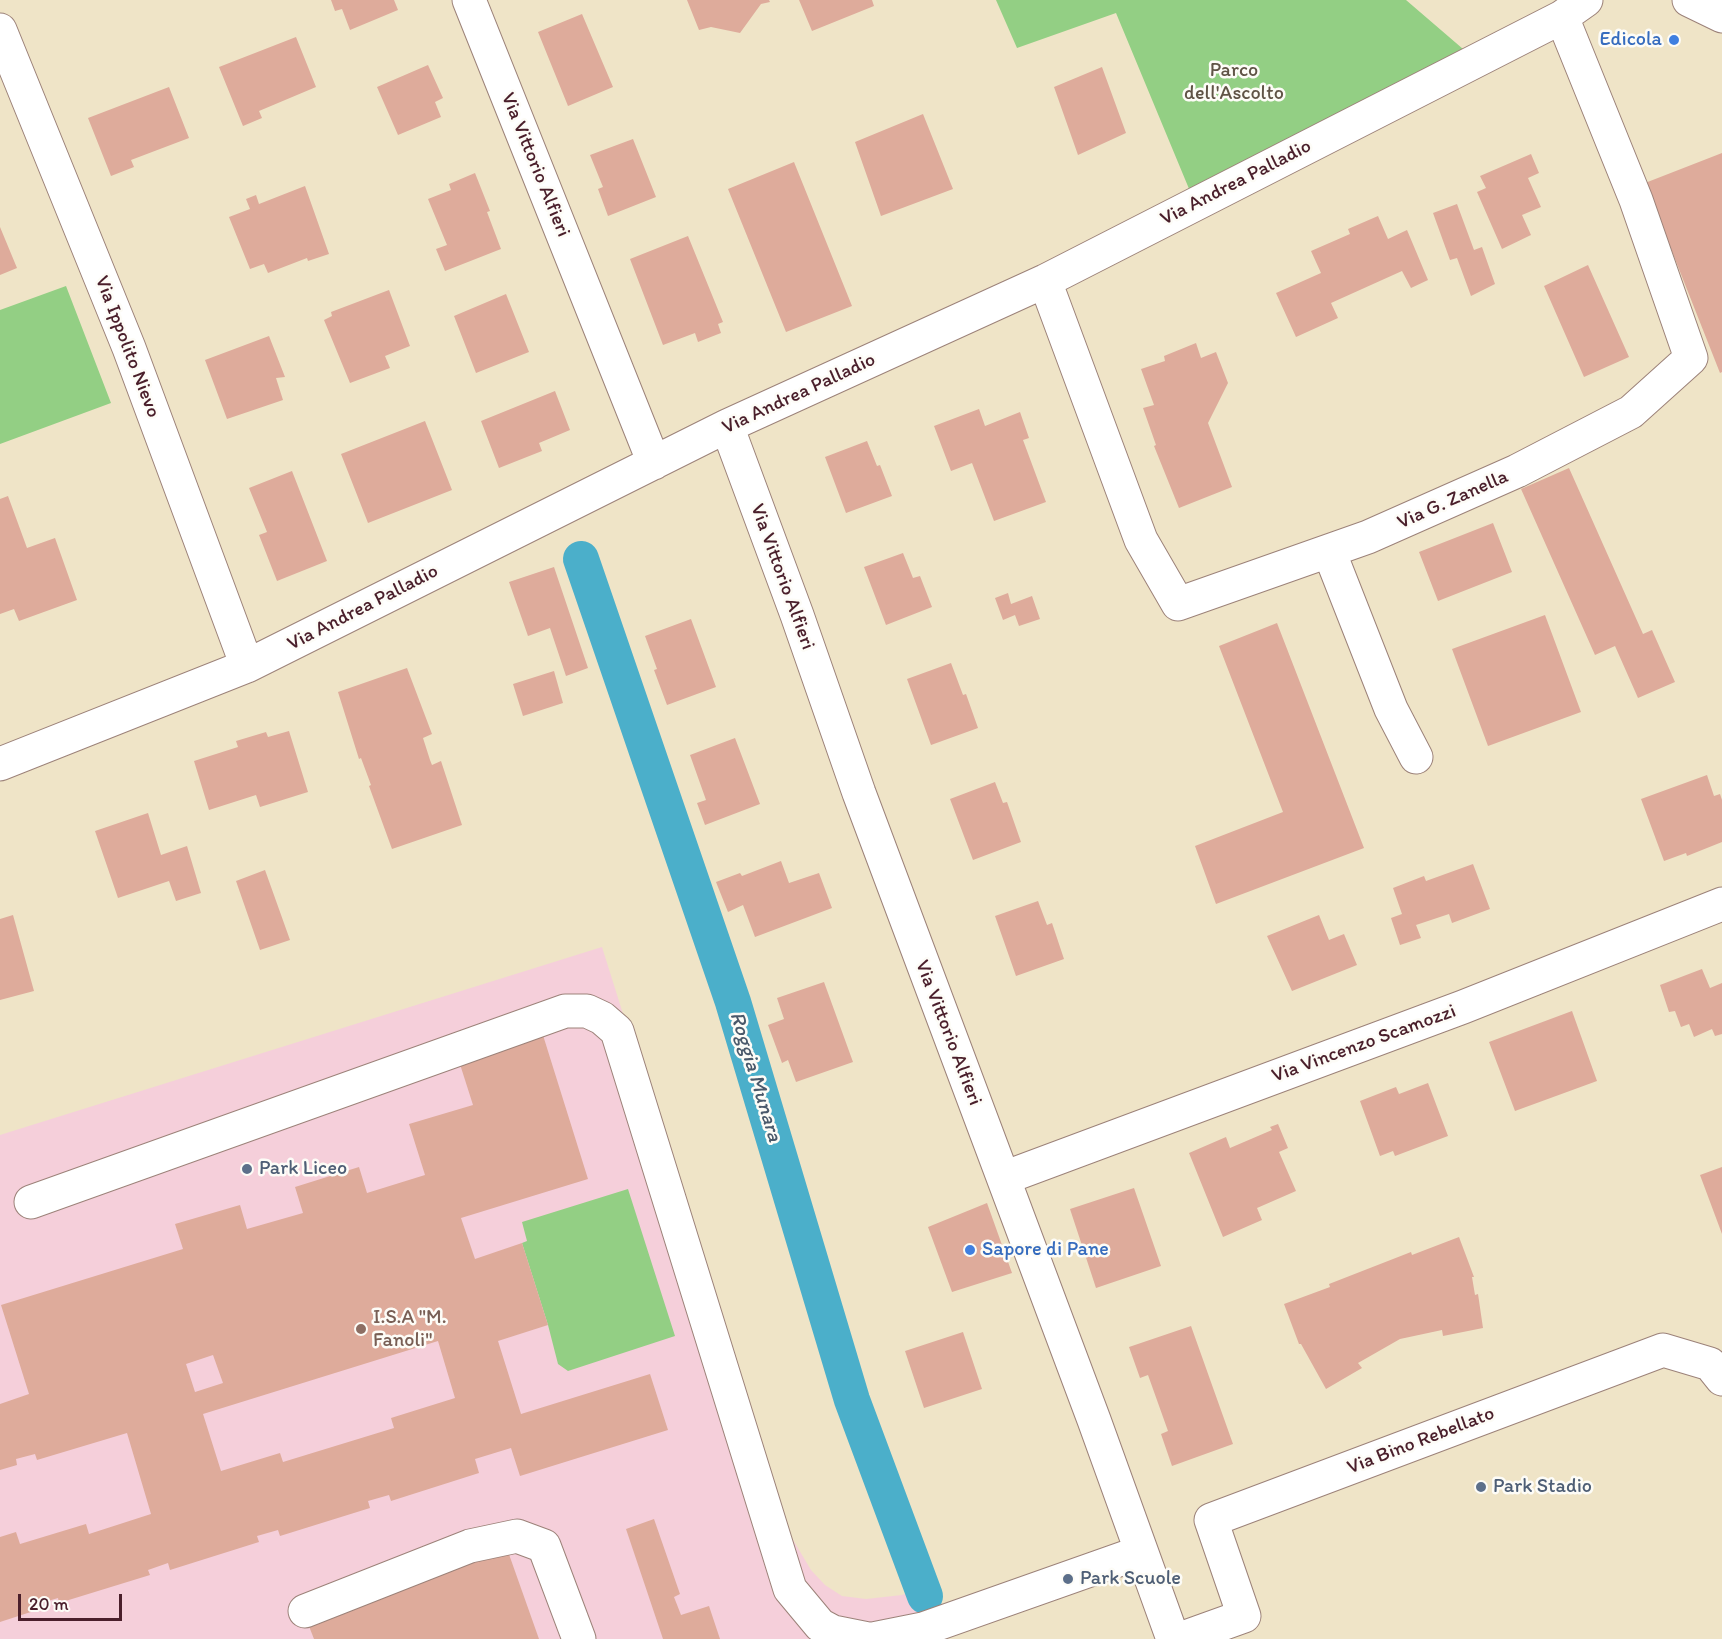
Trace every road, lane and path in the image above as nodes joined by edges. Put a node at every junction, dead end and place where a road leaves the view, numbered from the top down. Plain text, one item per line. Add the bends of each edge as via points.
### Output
1 (469, 0) edge
2 (1689, 0) edge
3 (1574, 9) edge
4 (1722, 16) edge
5 (0, 30) edge
6 (1045, 281) junction
7 (727, 426) junction
8 (654, 463) junction
9 (1329, 551) junction
10 (247, 666) junction
11 (1416, 757) dead end
12 (0, 764) edge
13 (1722, 904) edge
14 (1004, 1178) junction
15 (31, 1202) dead end
16 (1722, 1379) edge
17 (1141, 1552) junction
18 (305, 1611) dead end
19 (579, 1639) edge
20 (868, 1639) edge
21 (873, 1639) edge
22 (1173, 1639) edge
23 (1180, 1639) edge

1 - 8 street, Via Vittorio Alfieri
2 - 4 street
3 - 6 street, Via Andrea Palladio
3 - 9 street, Via G. Zanella via 1691,358 1631,412 1517,471
5 - 10 street, Via Ippolito Nievo via 129,348
6 - 7 street, Via Andrea Palladio
6 - 9 street, Via G. Zanella via 1141,540 1178,604
7 - 8 street, Via Andrea Palladio
7 - 14 street, Via Vittorio Alfieri
8 - 10 street, Via Andrea Palladio
9 - 11 street via 1391,709
10 - 12 street, Via Andrea Palladio
13 - 14 street, Via Vincenzo Scamozzi via 1463,1007
14 - 17 street, Via Vittorio Alfieri
15 - 20 street via 565,1011 587,1011 602,1018 617,1031 790,1589 820,1625 833,1632
16 - 23 street, Via Bino Rebellato via 1710,1364 1663,1350 1211,1520 1244,1616
17 - 21 street via 923,1629
17 - 22 street, Via Vittorio Alfieri
18 - 19 street via 470,1546 517,1536 544,1546

